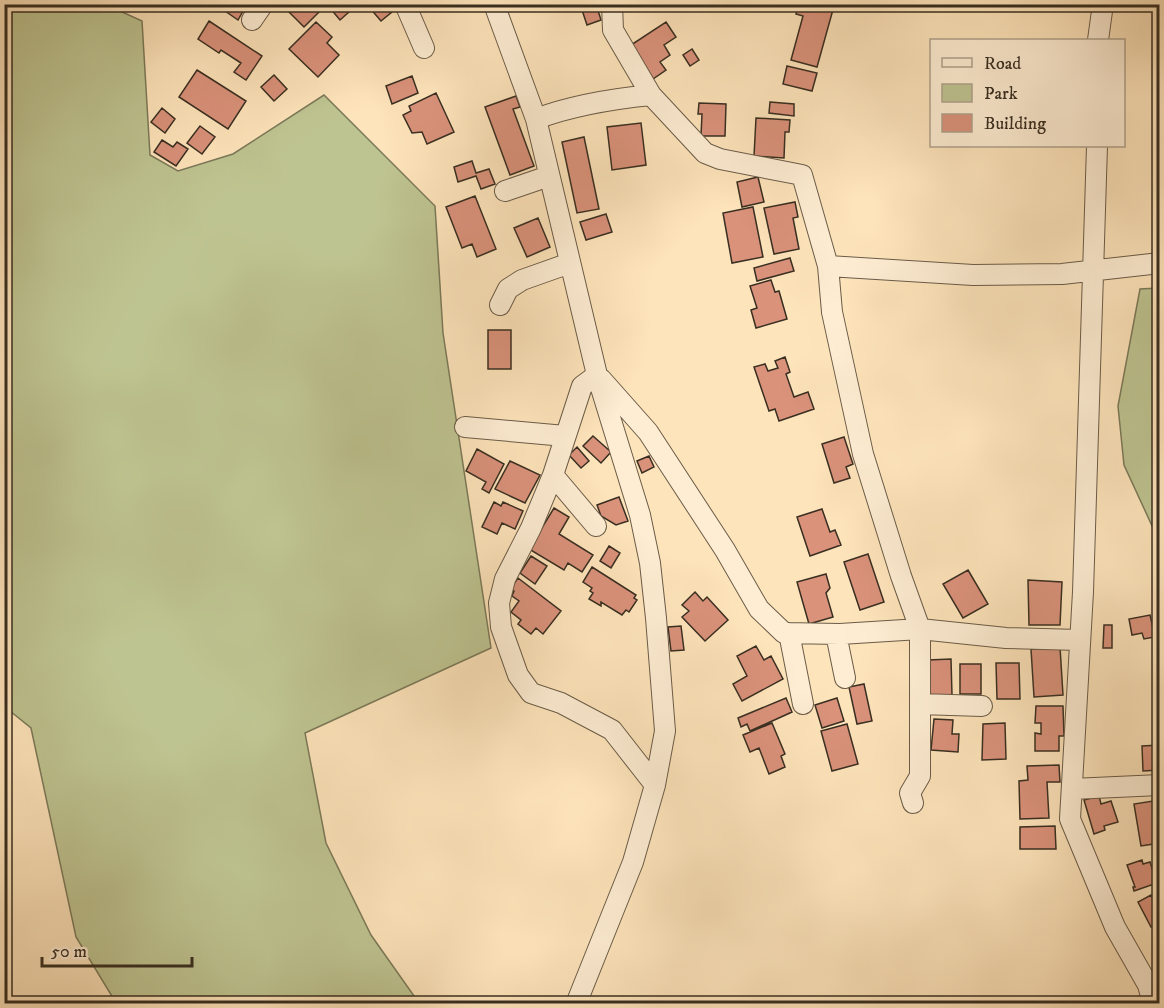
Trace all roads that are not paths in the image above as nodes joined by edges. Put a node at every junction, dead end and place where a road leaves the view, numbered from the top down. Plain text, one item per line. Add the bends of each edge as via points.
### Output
1 (405, 4) edge
2 (494, 4) edge
3 (612, 4) edge
4 (1103, 4) edge
5 (1098, 39) edge
6 (424, 48) dead end
7 (651, 95) junction
8 (536, 119) junction
9 (1097, 147) edge
10 (549, 176) junction
11 (505, 191) dead end
12 (1160, 262) edge
13 (570, 263) junction
14 (828, 266) junction
15 (1093, 272) junction
16 (500, 305) dead end
17 (597, 375) junction
18 (465, 427) dead end
19 (566, 436) junction
20 (554, 475) junction
21 (596, 526) dead end
22 (920, 629) junction
23 (789, 633) junction
24 (836, 634) junction
25 (1078, 640) junction
26 (845, 678) dead end
27 (803, 704) dead end
28 (920, 704) junction
29 (982, 706) dead end
30 (655, 785) junction
31 (1160, 785) edge
32 (1072, 789) junction
33 (913, 802) dead end
34 (576, 1004) edge
35 (1153, 1004) edge

1 - 6 street
2 - 8 street
3 - 7 street via 613,30
4 - 5 street
7 - 8 street via 608,99
7 - 14 street via 705,153 802,175
8 - 10 street
9 - 15 street
10 - 11 street
10 - 13 street
12 - 15 street
13 - 16 street via 522,280 508,289
13 - 17 street
14 - 15 street via 973,275
14 - 22 street via 831,312 863,454
15 - 25 street via 1083,592
17 - 19 street via 582,386
17 - 23 street via 648,432 759,609 784,633
17 - 30 street via 640,515 650,563 665,731
18 - 19 street
19 - 20 street
20 - 21 street
20 - 30 street via 505,579 499,603 505,642 518,675 531,693 612,730
22 - 24 street
22 - 25 street via 1006,638
22 - 28 street
23 - 24 street
23 - 27 street
24 - 26 street
25 - 32 street
28 - 29 street
28 - 33 street via 920,776 910,793
30 - 34 street via 633,862
31 - 32 street
32 - 35 street via 1070,819 1115,927 1148,985

